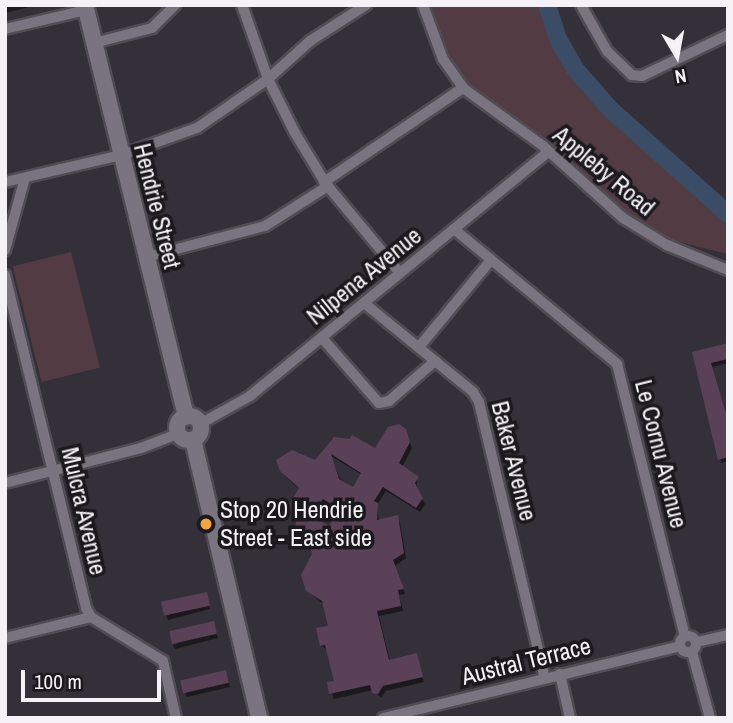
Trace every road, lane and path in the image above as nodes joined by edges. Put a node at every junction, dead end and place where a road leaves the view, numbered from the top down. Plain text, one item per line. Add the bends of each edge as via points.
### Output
1 (175, 5) edge
2 (242, 5) edge
3 (366, 5) edge
4 (423, 5) edge
5 (581, 5) edge
6 (86, 8) edge
7 (5, 29) edge
8 (728, 36) edge
9 (94, 43) junction
10 (268, 79) junction
11 (463, 88) junction
12 (548, 152) junction
13 (121, 155) junction
14 (25, 178) junction
15 (5, 183) edge
16 (326, 184) junction
17 (454, 229) junction
18 (5, 250) edge
19 (146, 257) junction
20 (491, 260) junction
21 (728, 270) edge
22 (399, 272) junction
23 (5, 275) edge
24 (364, 303) junction
25 (18, 326) junction
26 (5, 329) edge
27 (322, 338) junction
28 (419, 347) junction
29 (435, 361) junction
30 (193, 420) junction
31 (186, 437) junction
32 (53, 471) junction
33 (5, 483) edge
34 (91, 617) junction
35 (728, 635) edge
36 (5, 638) edge
37 (682, 641) junction
38 (694, 647) junction
39 (560, 674) junction
40 (545, 678) junction
41 (410, 715) edge
42 (176, 718) edge
43 (259, 718) edge
44 (383, 718) edge
45 (570, 718) edge
46 (710, 718) edge

1 - 9 street via 152,28
2 - 10 street
3 - 10 street via 310,41
4 - 11 street, Appleby Road via 443,59
5 - 8 street via 592,29 626,70 642,76
6 - 7 street
6 - 9 street, Hendrie Street
9 - 13 street, Hendrie Street
10 - 13 street via 197,128
10 - 16 street
11 - 12 street, Appleby Road
11 - 16 street
12 - 17 street, Nilpena Avenue
12 - 21 street, Appleby Road via 622,218 667,245
13 - 14 street
13 - 19 street, Hendrie Street
14 - 15 street
14 - 18 street
16 - 19 street via 272,223
16 - 22 street
17 - 20 street, Le Cornu Avenue
17 - 22 street, Nilpena Avenue
19 - 30 street, Hendrie Street
20 - 28 street
20 - 37 street, Le Cornu Avenue via 617,364
22 - 24 street, Nilpena Avenue
23 - 25 street, Mulcra Avenue
24 - 27 street, Nilpena Avenue
24 - 28 street, Baker Avenue
25 - 26 street
25 - 32 street, Mulcra Avenue
27 - 29 street via 379,403 389,401
27 - 30 street, Nilpena Avenue via 250,396
28 - 29 street, Baker Avenue
29 - 40 street, Baker Avenue via 479,402
30 - 31 street via 178,423
31 - 32 street
31 - 43 street
32 - 33 street
32 - 34 street, Mulcra Avenue
34 - 36 street
34 - 42 street via 163,661
35 - 38 street
37 - 38 street
37 - 39 street, Austral Terrace
38 - 46 street
39 - 40 street, Austral Terrace
39 - 45 street
40 - 41 street, Austral Terrace
41 - 44 street, Austral Terrace

